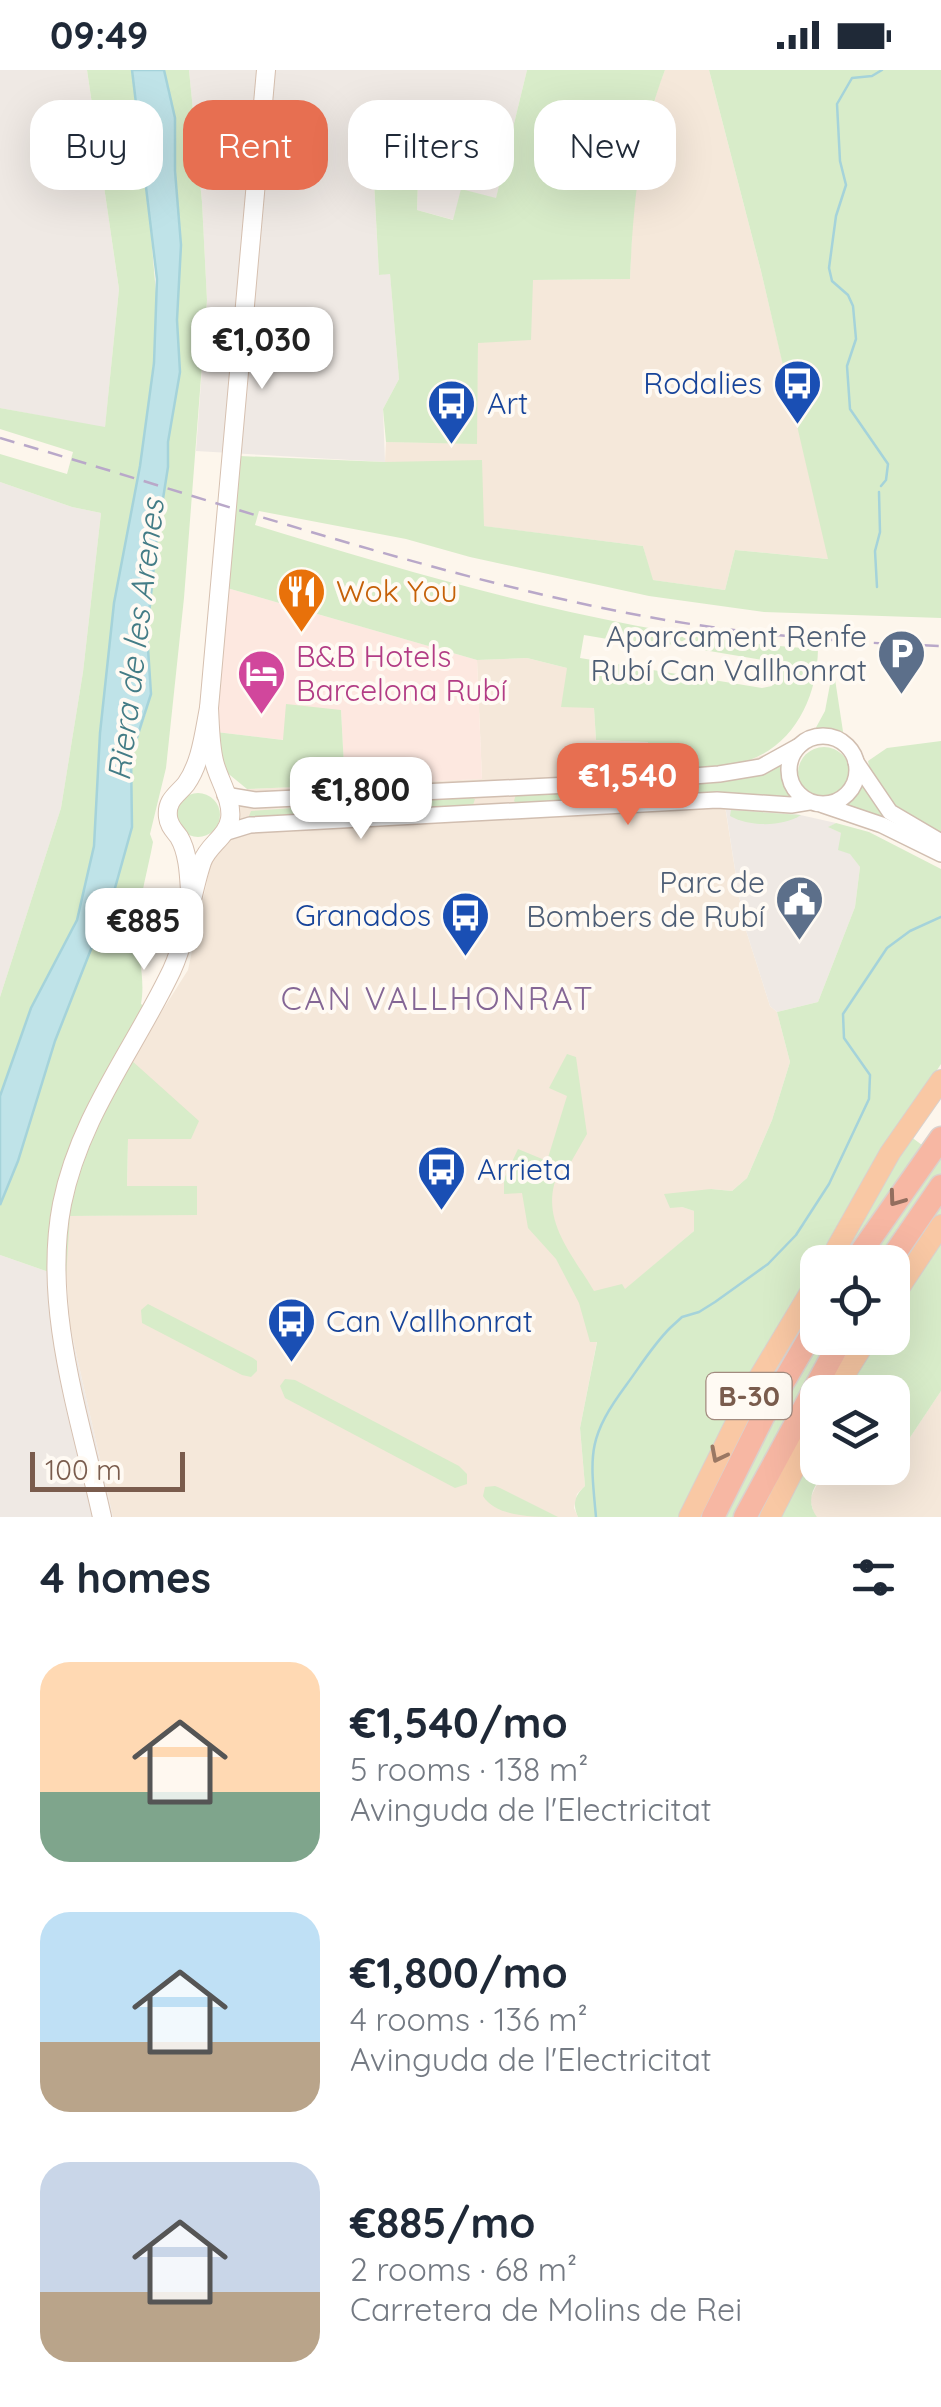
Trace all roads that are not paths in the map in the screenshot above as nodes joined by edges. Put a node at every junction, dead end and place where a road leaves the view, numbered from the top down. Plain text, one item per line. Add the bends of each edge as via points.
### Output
1 (266, 70) edge
2 (209, 708) junction
3 (798, 747) junction
4 (856, 762) junction
5 (184, 786) junction
6 (223, 788) junction
7 (816, 803) junction
8 (219, 837) junction
9 (180, 838) junction
10 (941, 842) edge
11 (941, 854) edge
12 (190, 908) junction
13 (941, 1080) edge
14 (941, 1101) edge
15 (941, 1138) edge
16 (941, 1186) edge
17 (941, 1225) edge
18 (941, 1237) edge
19 (844, 1245) edge
20 (847, 1245) edge
21 (850, 1245) edge
22 (901, 1245) edge
23 (910, 1272) edge
24 (910, 1277) edge
25 (800, 1310) edge
26 (800, 1353) edge
27 (833, 1355) edge
28 (800, 1458) edge
29 (102, 1517) edge
30 (689, 1517) edge
31 (713, 1517) edge
32 (746, 1517) edge
33 (770, 1517) edge

1 - 2 main road
2 - 5 main road
2 - 6 main road
3 - 4 street via 832,738
3 - 6 street via 761,768 590,784 255,800
3 - 7 street via 791,756 792,787
4 - 7 street via 850,792
4 - 10 street via 890,812
5 - 6 main road
5 - 9 main road via 168,812
6 - 8 main road via 230,812
7 - 8 street via 736,800 250,825
7 - 11 street
8 - 9 main road via 196,845
8 - 12 main road via 202,863
9 - 12 main road
12 - 29 main road via 168,979 83,1136 59,1223 60,1312
13 - 19 highway via 859,1203
14 - 20 highway
15 -> 21 highway
16 - 22 highway
17 - 23 highway
18 - 24 highway
25 -> 30 highway, B-30
26 - 31 highway
27 - 32 highway
28 - 33 highway, B-30

